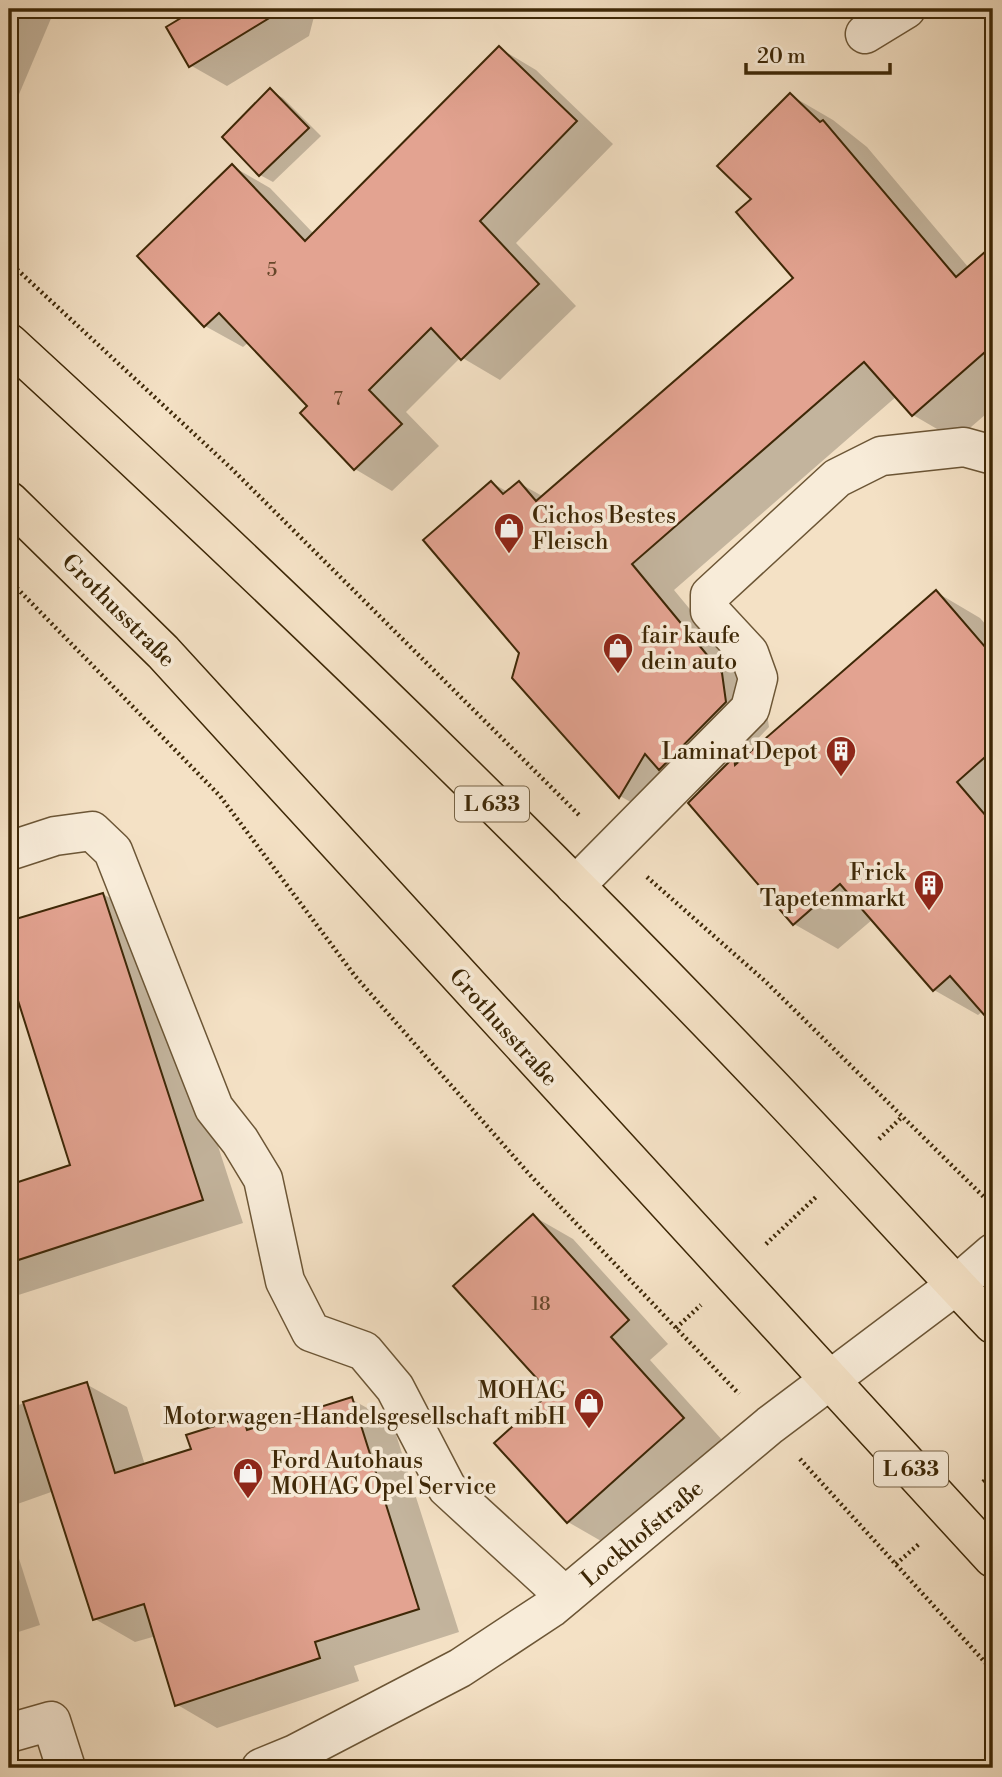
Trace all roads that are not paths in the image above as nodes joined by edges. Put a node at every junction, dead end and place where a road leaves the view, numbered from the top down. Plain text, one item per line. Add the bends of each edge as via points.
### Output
1 (906, 9) edge
2 (865, 34) dead end
3 (9, 343) edge
4 (993, 455) edge
5 (9, 501) edge
6 (9, 850) edge
7 (575, 886) junction
8 (993, 1253) edge
9 (956, 1285) junction
10 (993, 1324) edge
11 (829, 1380) junction
12 (993, 1558) edge
13 (565, 1596) junction
14 (9, 1733) edge
15 (65, 1768) edge
16 (261, 1768) edge

1 - 2 street
3 - 7 main road, L 633 via 197,516
4 - 7 street via 964,447 881,456 837,478 710,595 710,611 750,653 758,678 750,709
5 - 11 main road, Grothusstraße / L 633 via 163,652
6 - 13 street via 92,831 113,851 214,1108 263,1180 285,1281 312,1332 364,1351 395,1388 447,1488
7 - 9 main road, L 633 via 768,1083
8 - 9 street, Lockhofstraße
9 - 10 main road, L 633
9 - 11 street, Lockhofstraße
11 - 12 main road, Grothusstraße / L 633
11 - 13 street, Lockhofstraße
13 - 16 street, Lockhofstraße via 460,1668
14 - 15 street via 51,1721

